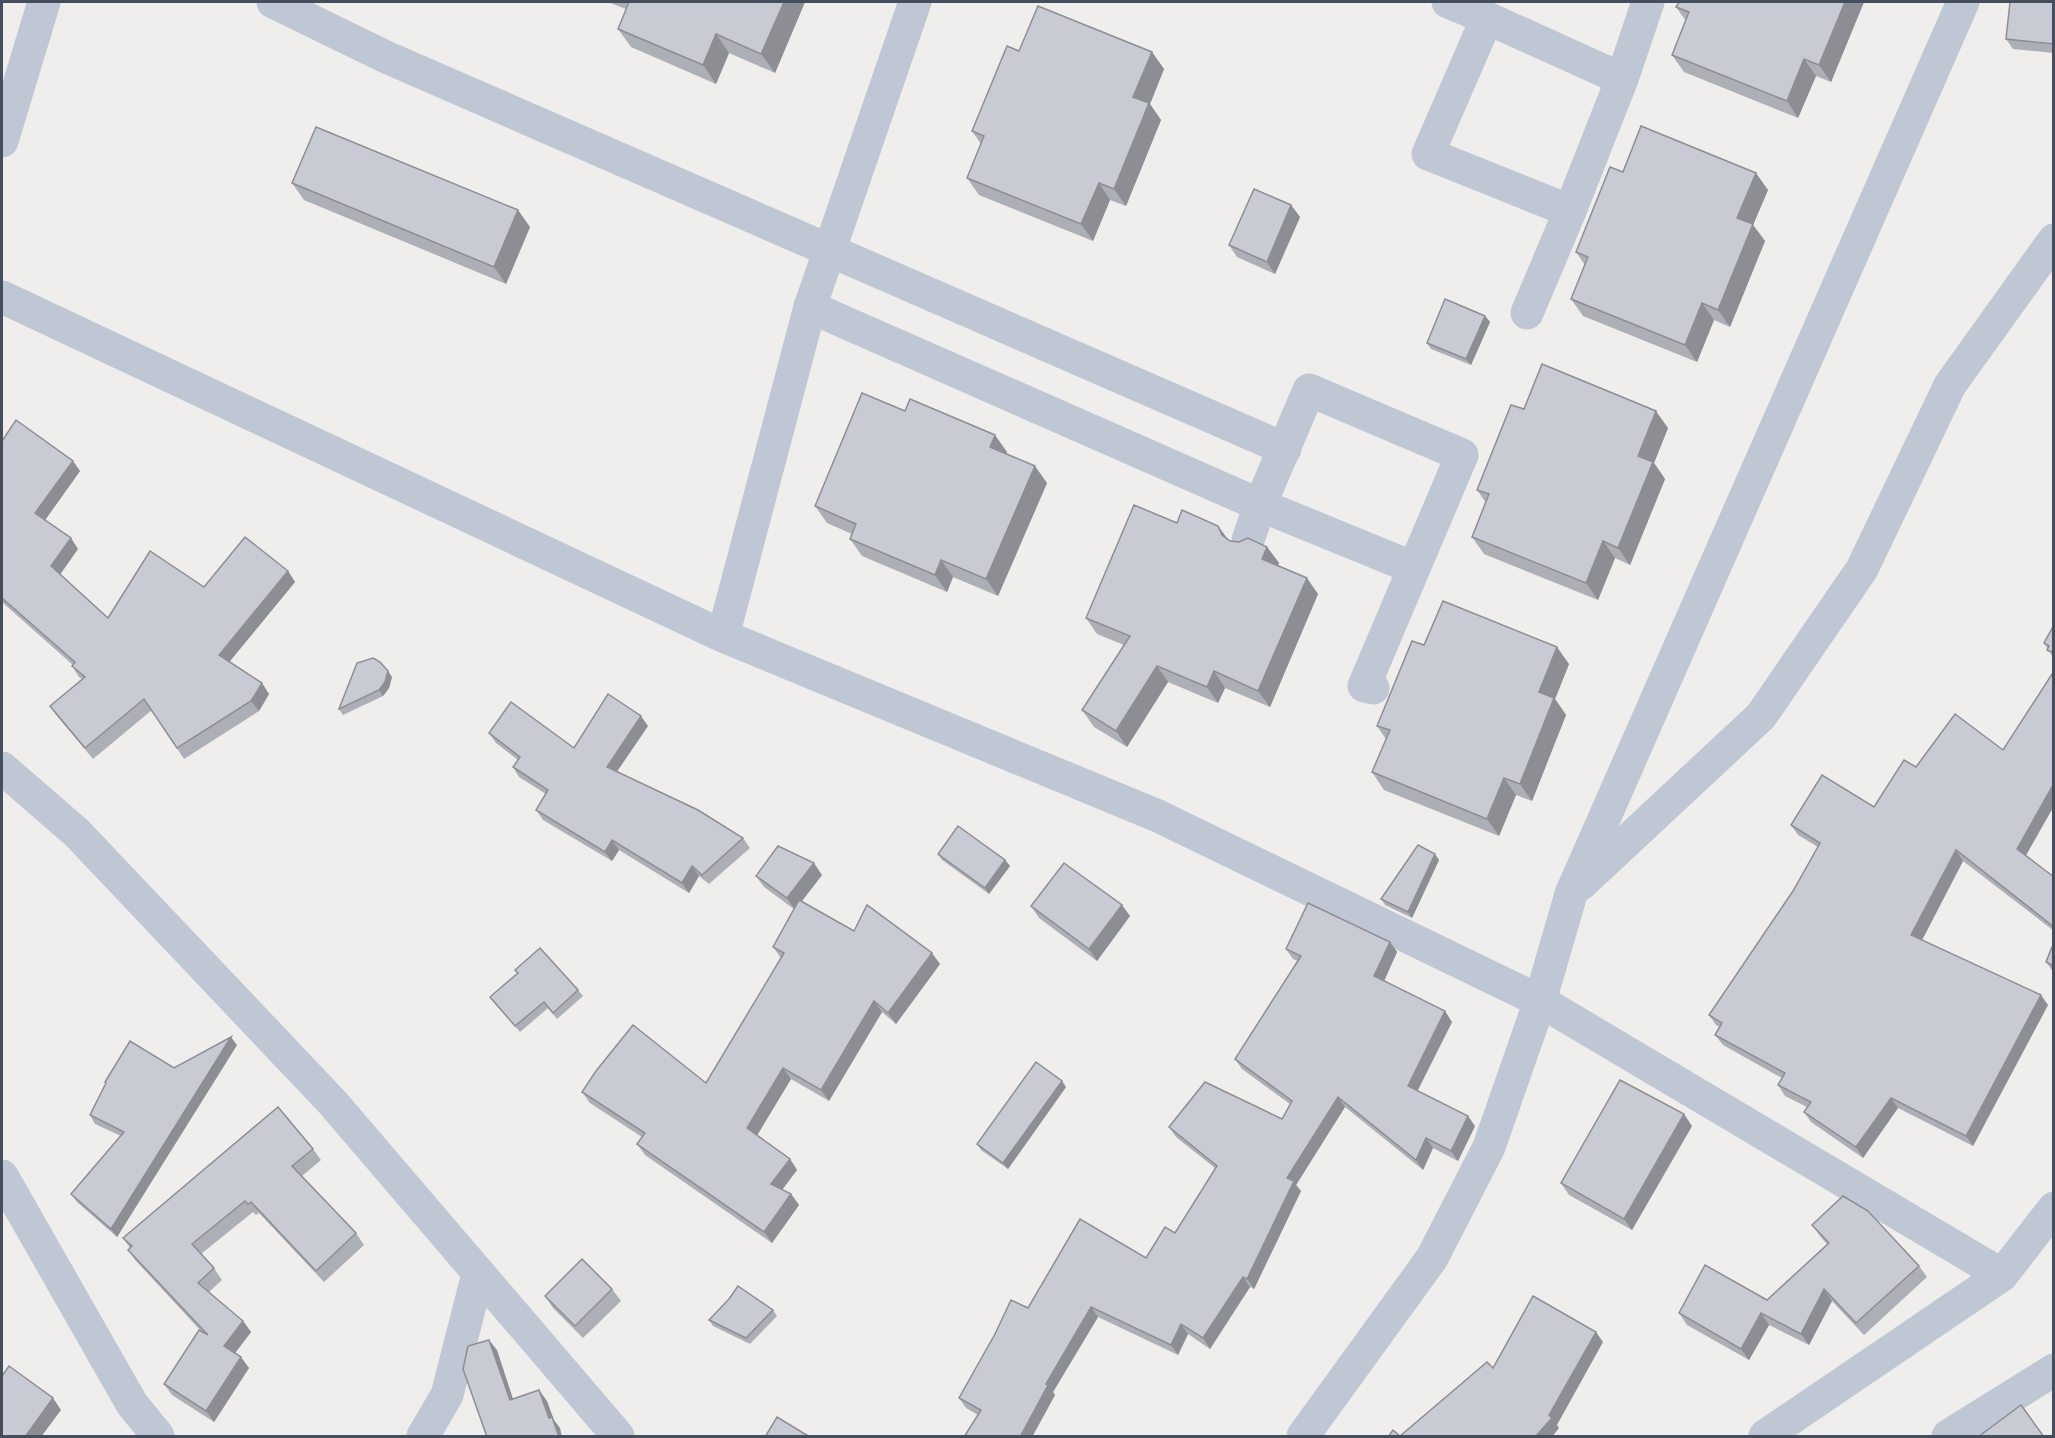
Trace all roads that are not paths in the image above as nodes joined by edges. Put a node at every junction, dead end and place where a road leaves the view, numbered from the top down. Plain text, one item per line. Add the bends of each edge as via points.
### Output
1 (44, 2) edge
2 (273, 2) edge
3 (915, 2) edge
4 (1449, 2) edge
5 (1648, 2) edge
6 (1963, 2) edge
7 (1487, 18) junction
8 (1622, 79) junction
9 (2, 141) edge
10 (1570, 211) junction
11 (2054, 240) edge
12 (829, 249) junction
13 (2, 297) edge
14 (810, 307) junction
15 (1527, 313) dead end
16 (1285, 448) junction
17 (1260, 505) junction
18 (1248, 540) edge
19 (1414, 568) junction
20 (723, 636) junction
21 (1373, 688) dead end
22 (2, 768) edge
23 (1571, 894) junction
24 (1540, 1001) junction
25 (2, 1176) edge
26 (2054, 1208) edge
27 (478, 1274) junction
28 (2002, 1275) junction
29 (2050, 1378) edge
30 (158, 1437) edge
31 (423, 1437) edge
32 (618, 1437) edge
33 (1303, 1437) edge
34 (1765, 1437) edge
35 (1948, 1437) edge

1 - 9 street
2 - 12 street via 386,57
3 - 12 street
4 - 7 street
5 - 8 street
6 - 23 street
7 - 8 street
7 - 10 street via 1428,154
8 - 10 street
10 - 15 street
11 - 23 street via 1950,384 1862,569 1761,716
12 - 14 street
12 - 16 street
13 - 20 street
14 - 17 street
14 - 20 street
16 - 17 street
16 - 19 street via 1309,390 1462,455
17 - 18 street
17 - 19 street
19 - 21 street via 1364,686
20 - 24 street via 1158,816
22 - 27 street via 77,833 333,1103
23 - 24 street
24 - 28 street
24 - 33 street via 1489,1148 1432,1258
25 - 30 street via 132,1404
26 - 28 street
27 - 31 street via 447,1395
27 - 32 street
28 - 34 street
29 - 35 street

